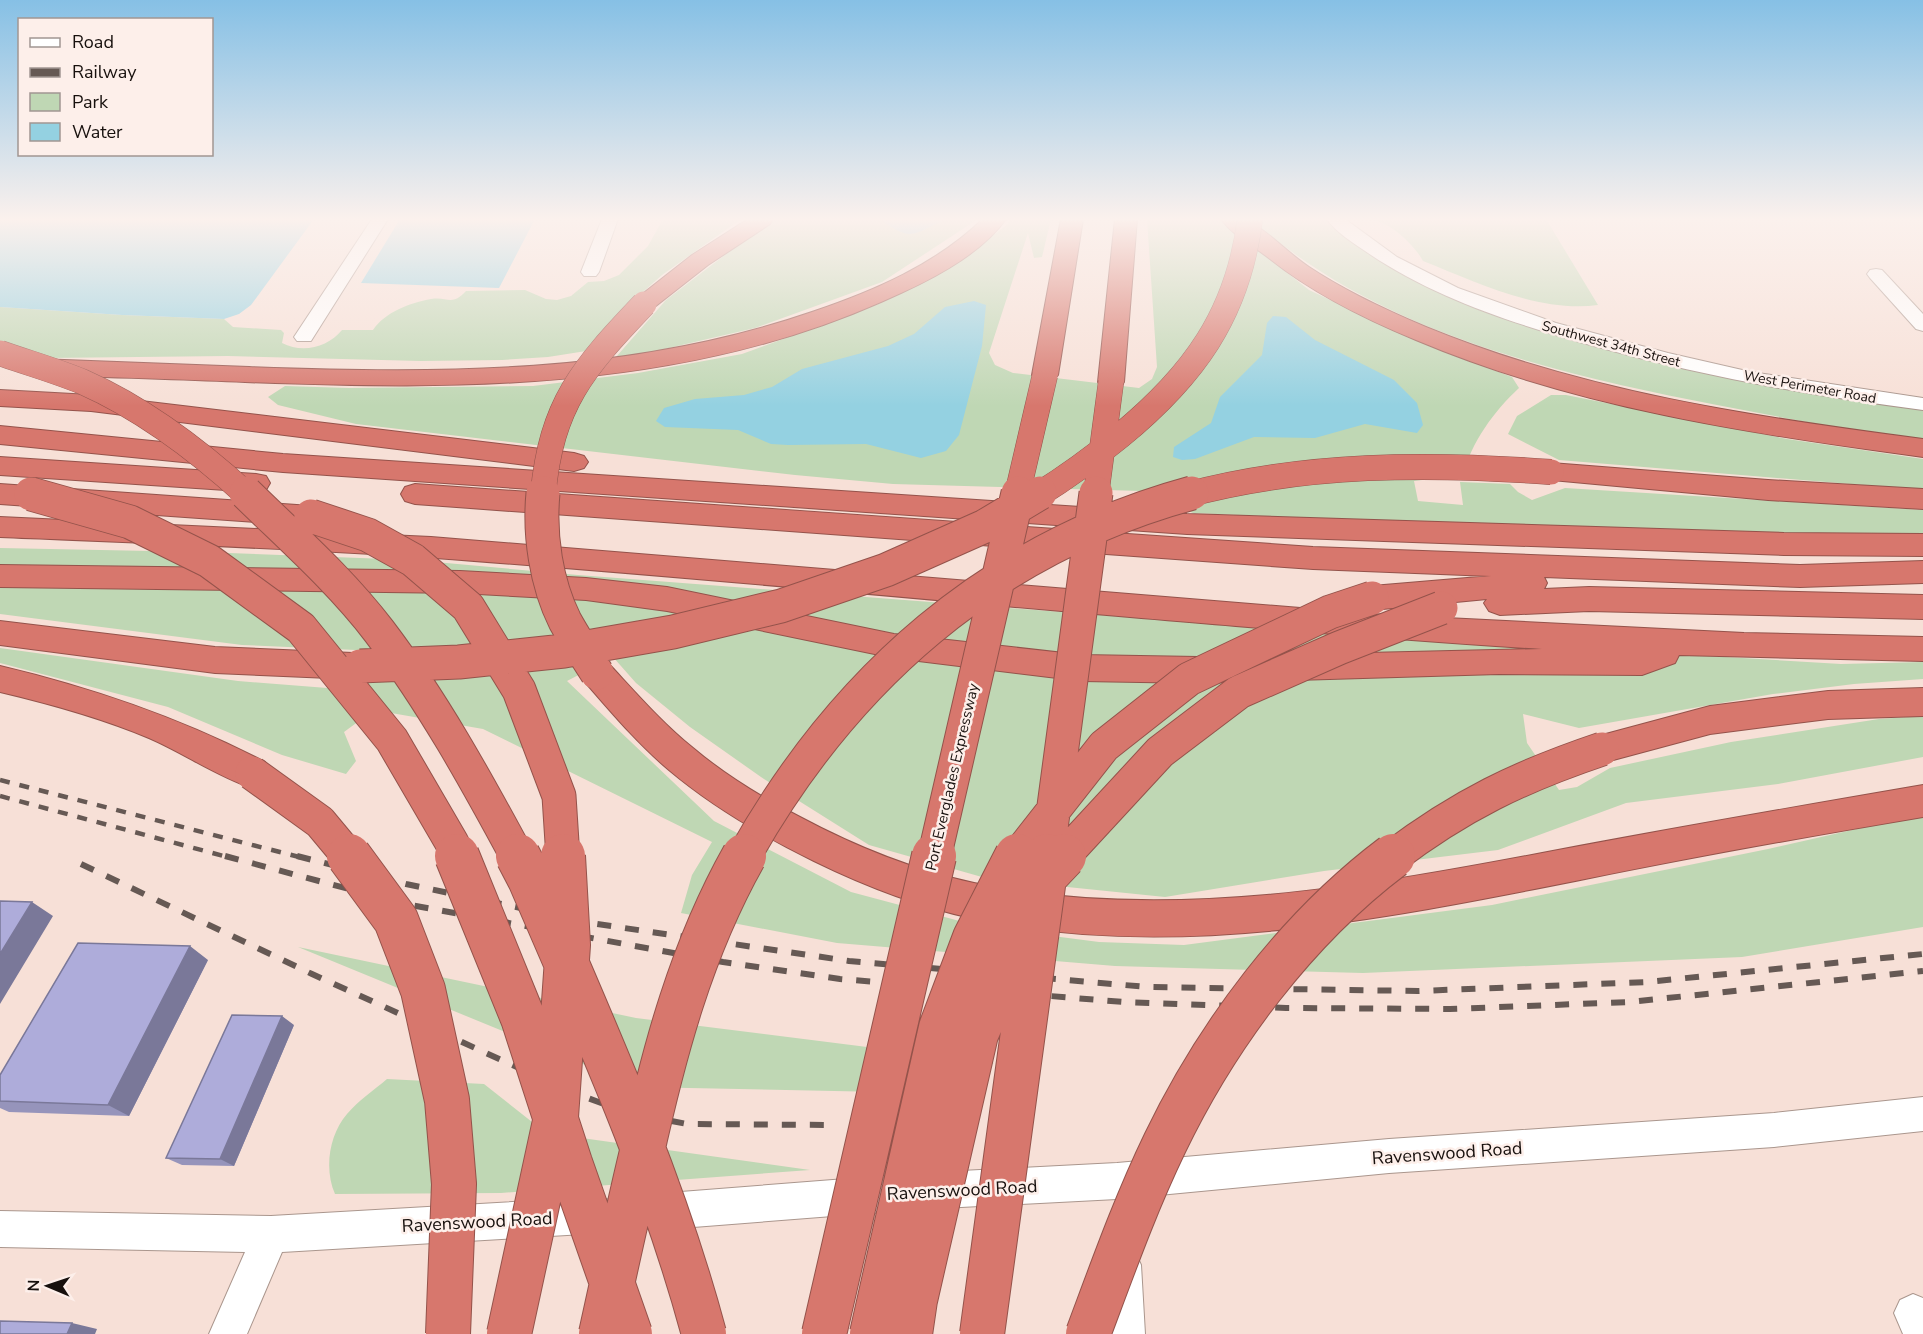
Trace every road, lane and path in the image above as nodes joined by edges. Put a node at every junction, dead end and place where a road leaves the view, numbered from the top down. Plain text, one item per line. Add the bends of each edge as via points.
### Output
1 (340, 281) edge
2 (673, 281) edge
3 (909, 281) edge
4 (1061, 281) edge
5 (1120, 281) edge
6 (1238, 281) edge
7 (1318, 281) edge
8 (1430, 281) edge
9 (1883, 281) edge
10 (1923, 325) edge
11 (304, 337) dead end
12 (0, 353) edge
13 (0, 366) edge
14 (1698, 367) joint
15 (0, 398) edge
16 (1923, 404) edge
17 (0, 435) edge
18 (1923, 448) edge
19 (0, 466) edge
20 (8, 495) edge
21 (781, 497) junction
22 (1923, 499) edge
23 (0, 527) edge
24 (1923, 546) edge
25 (1923, 572) edge
26 (0, 576) edge
27 (1923, 586) edge
28 (1923, 607) edge
29 (1923, 627) edge
30 (0, 633) edge
31 (1689, 643) junction
32 (1923, 649) edge
33 (0, 679) edge
34 (1923, 702) edge
35 (1923, 801) edge
36 (1923, 1114) edge
37 (1117, 1181) junction
38 (0, 1229) edge
39 (271, 1234) junction
40 (228, 1334) edge
41 (448, 1334) edge
42 (509, 1334) edge
43 (601, 1334) edge
44 (630, 1334) edge
45 (704, 1334) edge
46 (824, 1334) edge
47 (872, 1334) edge
48 (910, 1334) edge
49 (982, 1334) edge
50 (1088, 1334) edge
51 (1126, 1334) edge

1 - 11 street
2 - 35 highway, bridge via 645,304 600,351 572,389 556,427 541,509 546,567 562,614 597,673 665,745 756,812 884,874 940,892 1049,913 1179,917 1274,912 1454,888
3 - 13 highway via 817,320 740,344 647,364 539,376 452,380
4 - 46 highway, Port Everglades Expressway, bridge via 1045,375
5 - 49 highway, bridge via 1111,382
6 - 30 highway, bridge via 1228,310 1195,363 1169,394 1109,449 1028,503 978,529 807,597 698,626 592,646 420,666 215,660
7 - 18 highway via 1414,331 1574,385 1764,425
8 - 14 street, Southwest 34th Street via 1463,298 1592,340
9 - 10 street
12 - 45 highway, bridge via 83,382 185,442 334,578 379,631 429,702 530,879 610,1065 687,1271
14 - 16 street, West Perimeter Road via 1817,390
15 - 21 highway via 91,403 367,435 629,469
17 - 21 highway via 283,463
19 - 25 highway via 1313,558 1800,576
20 - 29 highway via 1413,611 1679,623
20 - 42 highway, bridge via 311,516 368,535 413,560 468,607 519,690 559,796 568,945 556,1117
20 - 44 highway, bridge via 130,522 209,561 301,628 393,740 452,843 514,996
21 - 24 highway via 1290,529
22 - 43 highway, bridge via 1443,466 1354,468 1286,475 1158,503 1060,545 972,596 908,646 844,712 785,788 712,922 672,1026
23 - 31 highway via 370,543 1296,621
26 - 31 highway via 556,586 667,599 939,653 1117,669 1499,660 1642,662
27 - 47 highway, bridge via 1569,578 1372,598 1275,636 1189,679 1104,746 1014,860 975,938 941,1028
28 - 48 highway, bridge via 1589,599 1479,603 1442,608 1239,692 1160,752 1045,876 976,1034
31 - 32 highway
33 - 41 highway, bridge via 63,694 152,723 252,773 320,822 396,920 423,990 447,1100 454,1184
34 - 50 highway, bridge via 1828,705 1710,720 1602,749 1522,778 1464,807 1407,845 1307,934 1256,996 1210,1063 1163,1147 1121,1242
36 - 37 street, Ravenswood Road via 1774,1130 1389,1156
37 - 39 street, Ravenswood Road
37 - 51 street
38 - 39 street, Ravenswood Road
39 - 40 street

